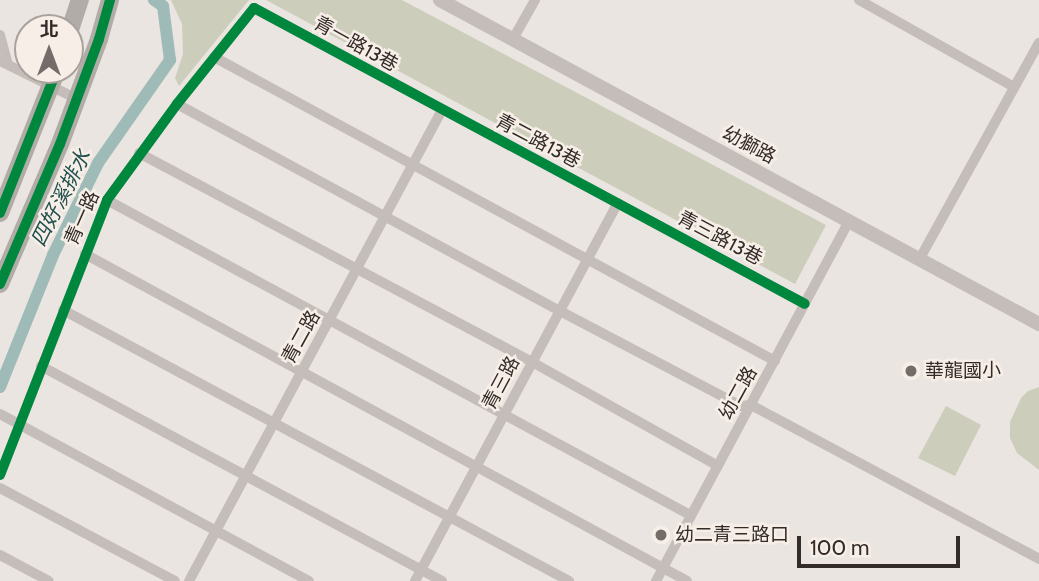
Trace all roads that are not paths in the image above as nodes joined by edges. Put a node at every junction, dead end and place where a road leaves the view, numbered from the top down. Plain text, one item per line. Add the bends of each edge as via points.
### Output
1 (110, 0) edge
2 (440, 0) edge
3 (535, 0) edge
4 (859, 0) edge
5 (254, 8) joint
6 (0, 35) edge
7 (513, 39) junction
8 (1039, 43) edge
9 (214, 57) junction
10 (4, 63) edge
11 (51, 84) edge
12 (61, 84) edge
13 (1014, 87) junction
14 (77, 99) junction
15 (177, 104) junction
16 (442, 110) junction
17 (139, 153) junction
18 (413, 163) junction
19 (107, 200) junction
20 (618, 203) junction
21 (0, 212) edge
22 (386, 216) junction
23 (849, 221) junction
24 (85, 254) junction
25 (587, 260) junction
26 (919, 260) junction
27 (357, 269) junction
28 (0, 284) edge
29 (805, 304) junction
30 (63, 310) junction
31 (560, 311) junction
32 (332, 319) junction
33 (1039, 324) edge
34 (775, 361) junction
35 (532, 362) junction
36 (41, 366) junction
37 (302, 371) junction
38 (751, 405) junction
39 (0, 414) edge
40 (503, 415) junction
41 (274, 423) junction
42 (17, 424) junction
43 (476, 466) junction
44 (718, 466) junction
45 (246, 473) junction
46 (0, 475) edge
47 (0, 488) edge
48 (691, 515) junction
49 (449, 517) junction
50 (217, 530) junction
51 (0, 555) edge
52 (1039, 559) edge
53 (663, 568) junction
54 (421, 570) junction
55 (49, 581) edge
56 (175, 581) edge
57 (189, 581) edge
58 (309, 581) edge
59 (415, 581) edge
60 (442, 581) edge
61 (569, 581) edge
62 (656, 581) edge
63 (687, 581) edge

1 - 14 main road
2 - 7 street, 幼獅路
3 - 7 street
4 - 13 street
5 - 9 street, 青一路
5 - 16 street, 青一路13巷
6 - 10 street
7 - 23 street, 幼獅路
8 - 13 street
9 - 15 street, 青一路
9 - 18 street
11 - 21 main road
12 - 14 street
13 - 26 street
14 - 28 main road
15 - 17 street, 青一路
15 - 22 street
16 - 18 street, 青二路
16 - 20 street, 青二路13巷
17 - 19 street, 青一路
17 - 27 street
18 - 22 street, 青二路
18 - 25 street
19 - 24 street, 青一路
19 - 32 street
20 - 25 street, 青三路
20 - 29 street, 青三路13巷
22 - 27 street, 青二路
22 - 31 street
23 - 26 street, 幼獅路
23 - 29 street, 幼二路
24 - 30 street, 青一路
24 - 37 street
25 - 31 street, 青三路
25 - 34 street
26 - 33 street, 幼獅路
27 - 32 street, 青二路
27 - 35 street
29 - 34 street, 幼二路
30 - 36 street, 青一路
30 - 41 street
31 - 35 street, 青三路
31 - 38 street via 741,406
32 - 37 street, 青二路
32 - 40 street
34 - 38 street, 幼二路
35 - 40 street, 青三路
35 - 44 street
36 - 42 street, 青一路
36 - 45 street
37 - 41 street, 青二路
37 - 43 street
38 - 44 street, 幼二路
38 - 52 street
39 - 42 street
40 - 43 street, 青三路
40 - 48 street
41 - 45 street, 青二路
41 - 49 street
42 - 46 street, 青一路
42 - 50 street
43 - 49 street, 青三路
43 - 53 street
44 - 48 street, 幼二路
45 - 50 street, 青二路
45 - 54 street
47 - 56 street
48 - 53 street, 幼二路
49 - 54 street, 青三路
49 - 61 street
50 - 57 street, 青二路
50 - 58 street
51 - 55 street
53 - 62 street, 幼二路
53 - 63 street
54 - 59 street, 青三路
54 - 60 street

